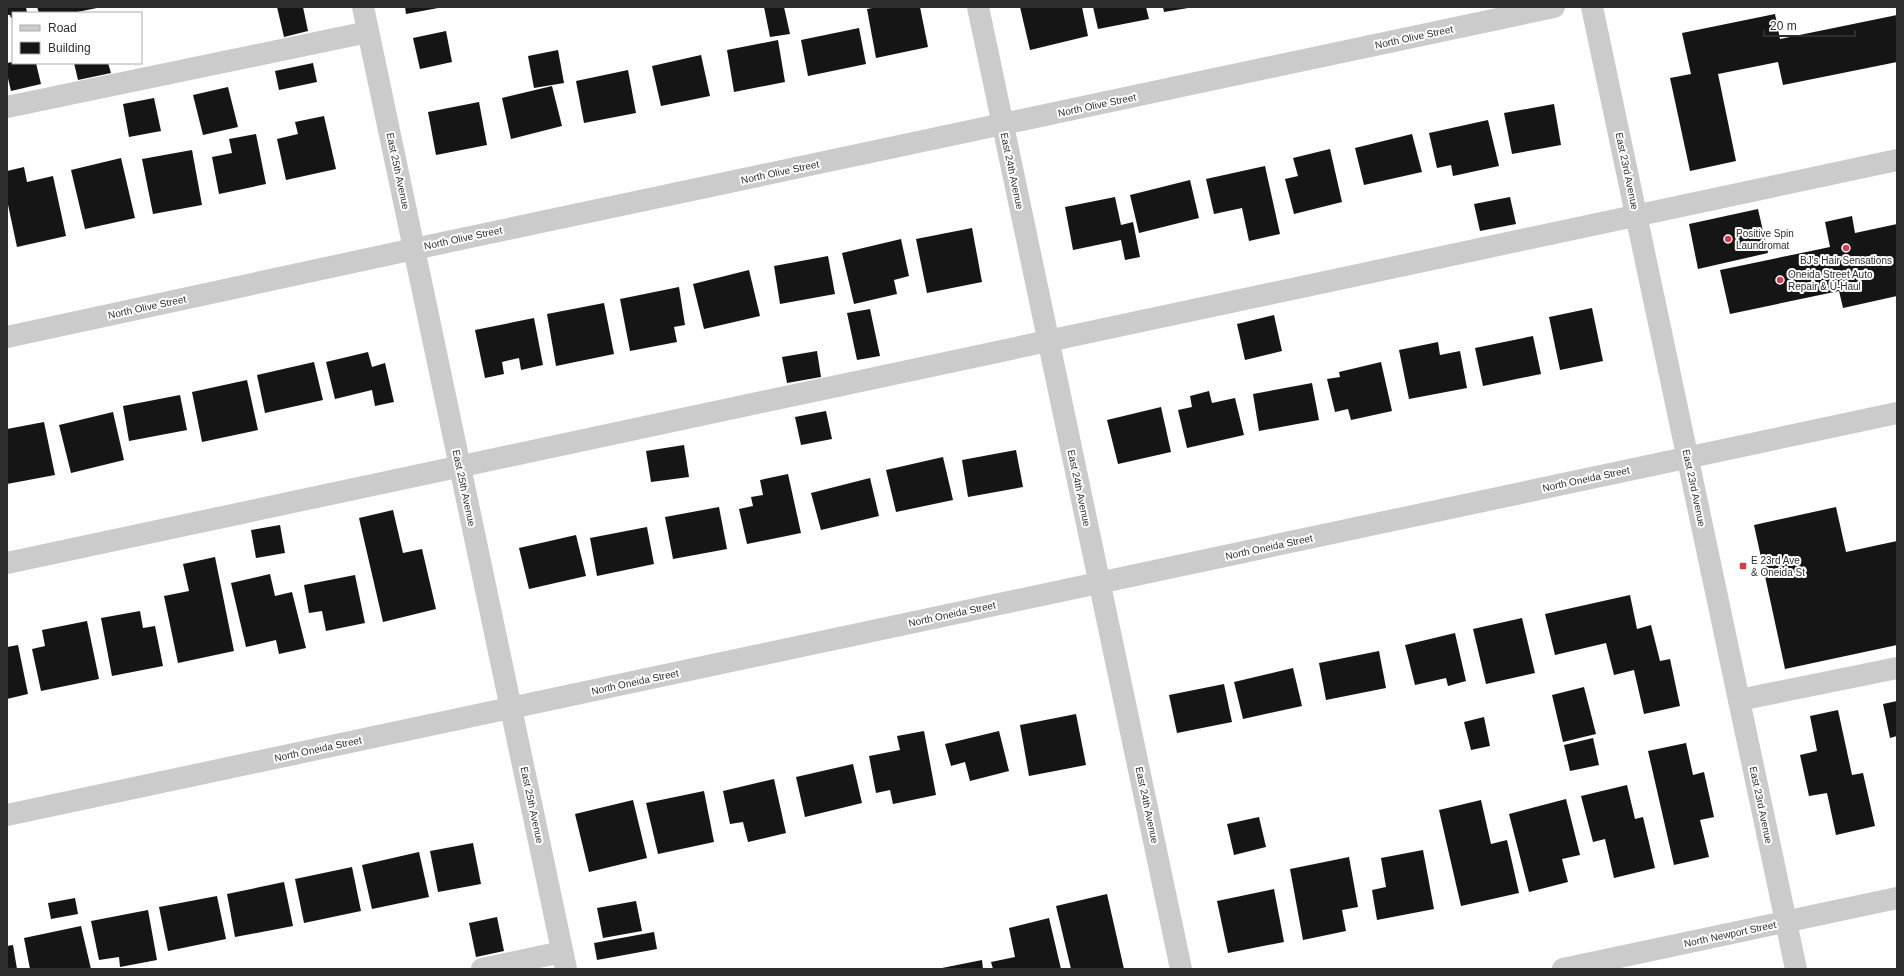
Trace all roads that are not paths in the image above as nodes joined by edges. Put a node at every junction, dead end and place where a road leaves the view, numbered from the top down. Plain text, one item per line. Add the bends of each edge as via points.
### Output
1 (363, 7) edge
2 (978, 7) edge
3 (1554, 7) edge
4 (1592, 7) edge
5 (368, 32) junction
6 (7, 107) edge
7 (1003, 125) junction
8 (1897, 160) edge
9 (1636, 216) junction
10 (414, 248) junction
11 (7, 337) edge
12 (1048, 341) junction
13 (1897, 413) edge
14 (1688, 458) junction
15 (460, 466) junction
16 (7, 563) edge
17 (1099, 583) junction
18 (1897, 668) edge
19 (1739, 700) junction
20 (511, 708) junction
21 (7, 815) edge
22 (1897, 898) edge
23 (1786, 922) junction
24 (564, 960) edge
25 (482, 969) edge
26 (1181, 969) edge
27 (1563, 969) edge
28 (1796, 969) edge

1 - 5 street, East 25th Avenue
2 - 7 street, East 24th Avenue
3 - 7 street, North Olive Street
4 - 9 street, East 23rd Avenue
5 - 6 street
5 - 10 street, East 25th Avenue
7 - 10 street, North Olive Street
7 - 12 street, East 24th Avenue
8 - 9 street
9 - 12 street
9 - 14 street, East 23rd Avenue
10 - 11 street, North Olive Street
10 - 15 street, East 25th Avenue
12 - 15 street
12 - 17 street, East 24th Avenue
13 - 14 street, North Oneida Street
14 - 17 street, North Oneida Street
14 - 19 street, East 23rd Avenue
15 - 16 street
15 - 20 street, East 25th Avenue
17 - 20 street, North Oneida Street
17 - 26 street, East 24th Avenue
18 - 19 street
19 - 23 street, East 23rd Avenue
20 - 21 street, North Oneida Street
20 - 24 street, East 25th Avenue
22 - 23 street, North Newport Street
23 - 27 street, North Newport Street
23 - 28 street, East 23rd Avenue
24 - 25 street

